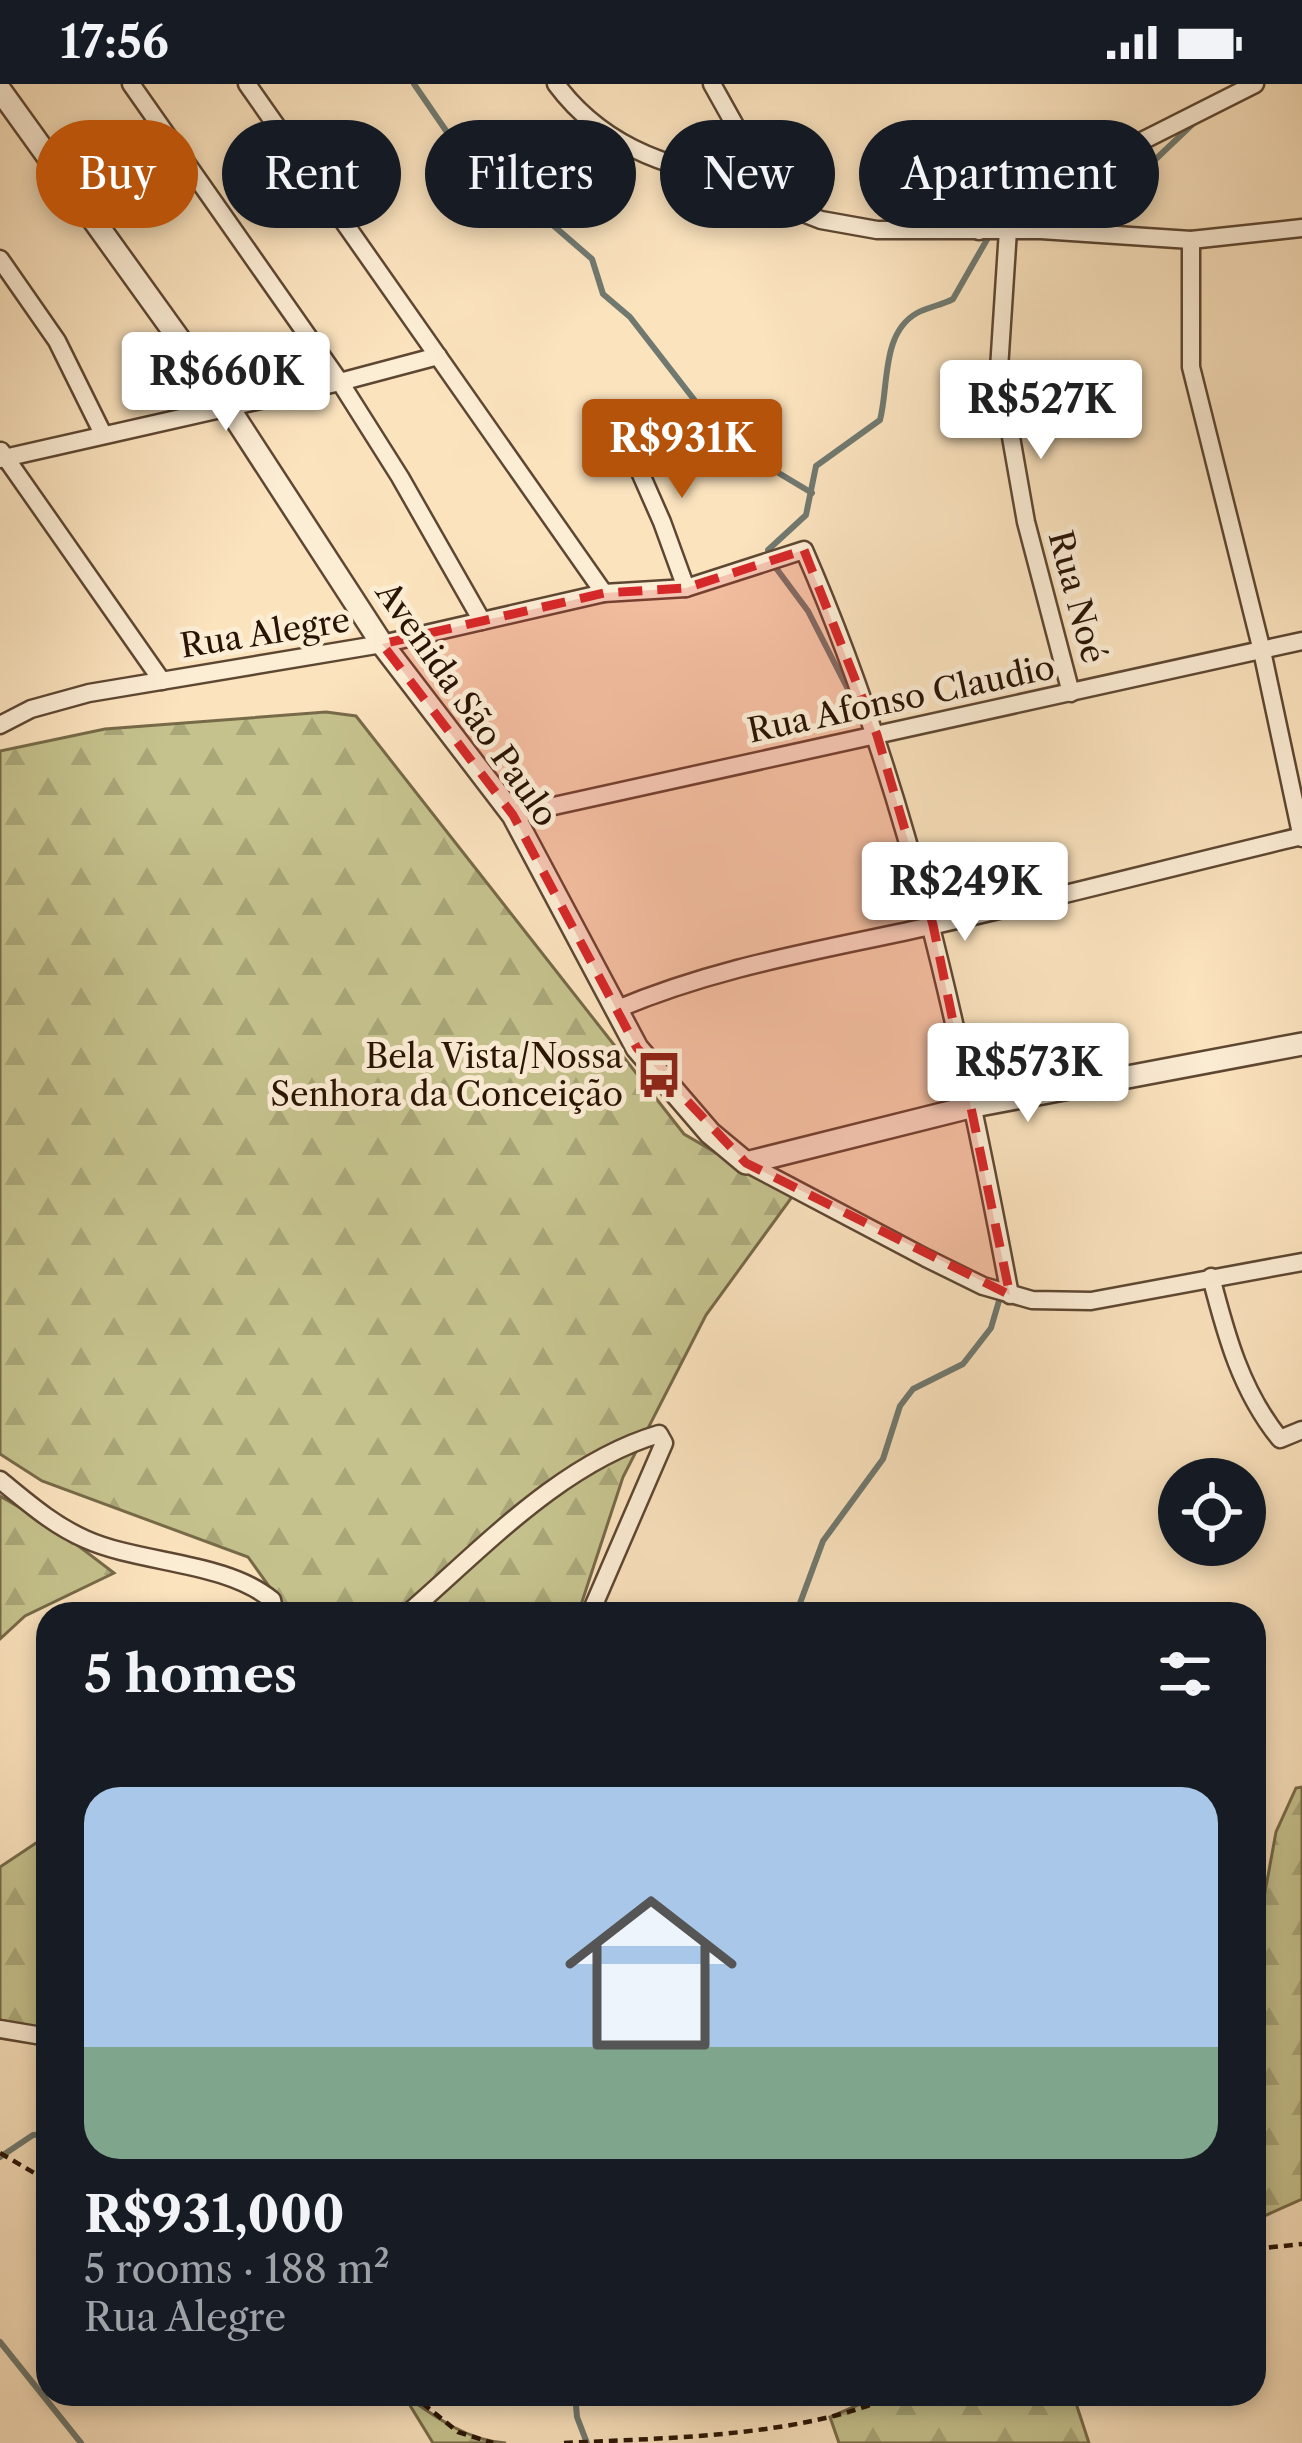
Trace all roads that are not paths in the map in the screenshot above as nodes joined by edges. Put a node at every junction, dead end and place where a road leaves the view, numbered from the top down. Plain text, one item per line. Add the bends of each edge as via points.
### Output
1 (131, 84) edge
2 (248, 84) edge
3 (556, 84) edge
4 (1255, 84) edge
5 (720, 87) edge
6 (0, 90) edge
7 (1236, 90) edge
8 (736, 120) edge
9 (660, 163) edge
10 (835, 222) edge
11 (1302, 228) edge
12 (1008, 230) junction
13 (978, 232) junction
14 (1191, 240) junction
15 (0, 259) edge
16 (438, 356) junction
17 (340, 382) junction
18 (227, 407) junction
19 (104, 434) junction
20 (625, 438) dead end
21 (2, 455) edge
22 (686, 588) junction
23 (604, 593) junction
24 (482, 621) junction
25 (1302, 641) edge
26 (382, 644) junction
27 (1262, 651) junction
28 (161, 681) junction
29 (1071, 693) junction
30 (0, 725) edge
31 (877, 735) junction
32 (513, 815) junction
33 (1302, 837) edge
34 (933, 925) junction
35 (615, 1010) junction
36 (1302, 1044) edge
37 (974, 1106) junction
38 (746, 1163) junction
39 (1302, 1262) edge
40 (1211, 1277) junction
41 (1010, 1295) junction
42 (1302, 1430) edge
43 (0, 1480) edge
44 (272, 1602) edge
45 (421, 1602) edge
46 (595, 1602) edge
47 (0, 2029) edge
48 (36, 2035) edge

1 - 17 street
2 - 16 street
3 - 9 street via 593,123
4 - 7 street
5 - 8 street
6 - 18 street, Avenida São Paulo
7 - 13 street via 998,214
10 - 13 street
11 - 14 street
12 - 13 street
12 - 14 street
12 - 29 street, Rua Noé via 999,369 1026,522
14 - 27 street via 1191,368
15 - 19 street via 57,341
16 - 17 street
16 - 23 street
17 - 18 street
17 - 24 street
18 - 19 street
18 - 26 street, Avenida São Paulo
19 - 21 street
20 - 22 street
21 - 28 street
22 - 23 street, Rua Alegre
22 - 31 street, Rua Alegre via 804,550
23 - 24 street, Rua Alegre
24 - 26 street, Rua Alegre
25 - 27 street, Rua Afonso Claudio
26 - 28 street, Rua Alegre
26 - 32 street, Avenida São Paulo
27 - 29 street, Rua Afonso Claudio
27 - 33 street
28 - 30 street, Rua Alegre via 51,703
29 - 31 street, Rua Afonso Claudio
31 - 32 street, Rua Afonso Claudio
31 - 34 street
32 - 35 street, Avenida São Paulo
33 - 34 street
34 - 35 street via 732,968
34 - 37 street
35 - 38 street, Avenida São Paulo via 658,1075
36 - 37 street
37 - 38 street
37 - 41 street
38 - 41 street, Avenida São Paulo
39 - 40 street, Avenida São Paulo
40 - 41 street, Avenida São Paulo via 1091,1300
40 - 42 street via 1256,1405 1280,1438
43 - 44 street via 88,1540 228,1579
45 - 46 street via 560,1484 659,1434 664,1443
47 - 48 street

